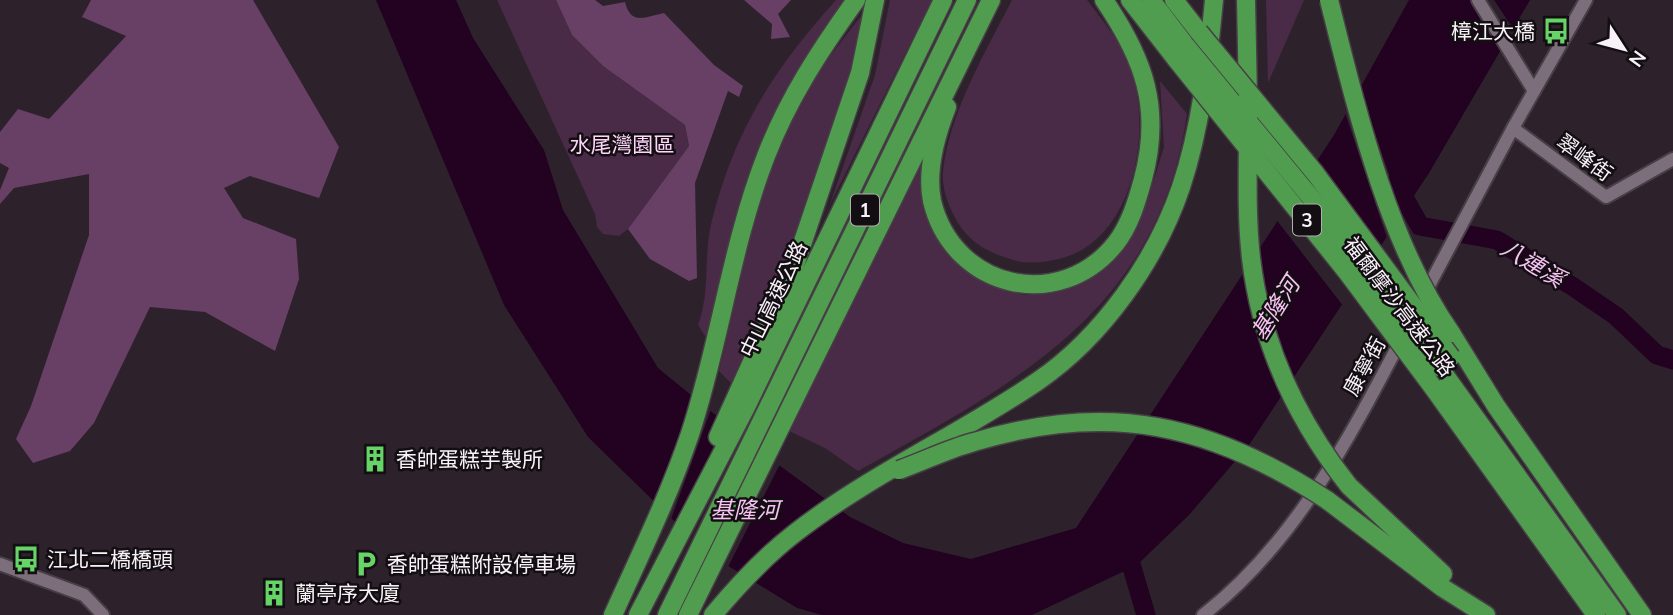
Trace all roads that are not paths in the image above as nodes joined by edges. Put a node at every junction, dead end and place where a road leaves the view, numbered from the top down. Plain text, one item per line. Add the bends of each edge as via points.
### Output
1 (856, 0) edge
2 (943, 0) edge
3 (967, 0) edge
4 (991, 0) edge
5 (1104, 0) edge
6 (1130, 0) edge
7 (1151, 0) edge
8 (1174, 0) edge
9 (1214, 0) edge
10 (1246, 0) edge
11 (1329, 0) edge
12 (1478, 0) edge
13 (1586, 0) edge
14 (875, 3) edge
15 (967, 51) junction
16 (1534, 91) junction
17 (1513, 128) junction
18 (1673, 159) edge
19 (1445, 362) junction
20 (740, 404) junction
21 (1496, 406) junction
22 (869, 483) junction
23 (0, 564) edge
24 (1206, 612) edge
25 (103, 615) edge
26 (613, 615) edge
27 (638, 615) edge
28 (667, 615) edge
29 (688, 615) edge
30 (713, 615) edge
31 (1486, 615) edge
32 (1492, 615) edge
33 (1596, 615) edge
34 (1617, 615) edge
35 (1642, 615) edge

1 - 26 highway via 802,78 766,157 690,433
2 - 20 highway, 中山高速公路 / 1
3 - 28 highway, 中山高速公路 / 1
4 - 15 highway
5 - 15 highway via 1140,61 1150,97 1151,131 1135,207 1118,241 1097,263 1074,277 1049,284 1000,280 965,259 940,223 932,198 931,165
6 - 33 highway, 福爾摩沙高速公路 / 3, bridge via 1432,386
7 - 19 highway, 福爾摩沙高速公路 / 3, bridge
8 - 19 highway, bridge via 1307,163
9 - 22 highway via 1198,125 1180,188 1163,230 1128,287 1085,339 1039,380
10 - 32 highway, bridge via 1251,255 1272,351 1292,399 1349,486
11 - 21 highway, bridge via 1384,191 1437,313
12 - 16 street
13 - 16 street, 康寧街
14 - 20 highway via 860,73 793,271
15 - 29 highway
16 - 17 street, 康寧街
17 - 18 street, 翠峰街 via 1606,197
17 - 24 street, 康寧街 via 1372,393 1303,508 1269,553
19 - 21 highway
19 - 34 highway, 福爾摩沙高速公路 / 3
20 - 27 highway
21 - 35 highway
22 - 30 highway via 793,534
22 - 31 highway, bridge via 972,442 1025,429 1087,421 1146,424 1195,433 1281,469
23 - 25 street via 84,595

